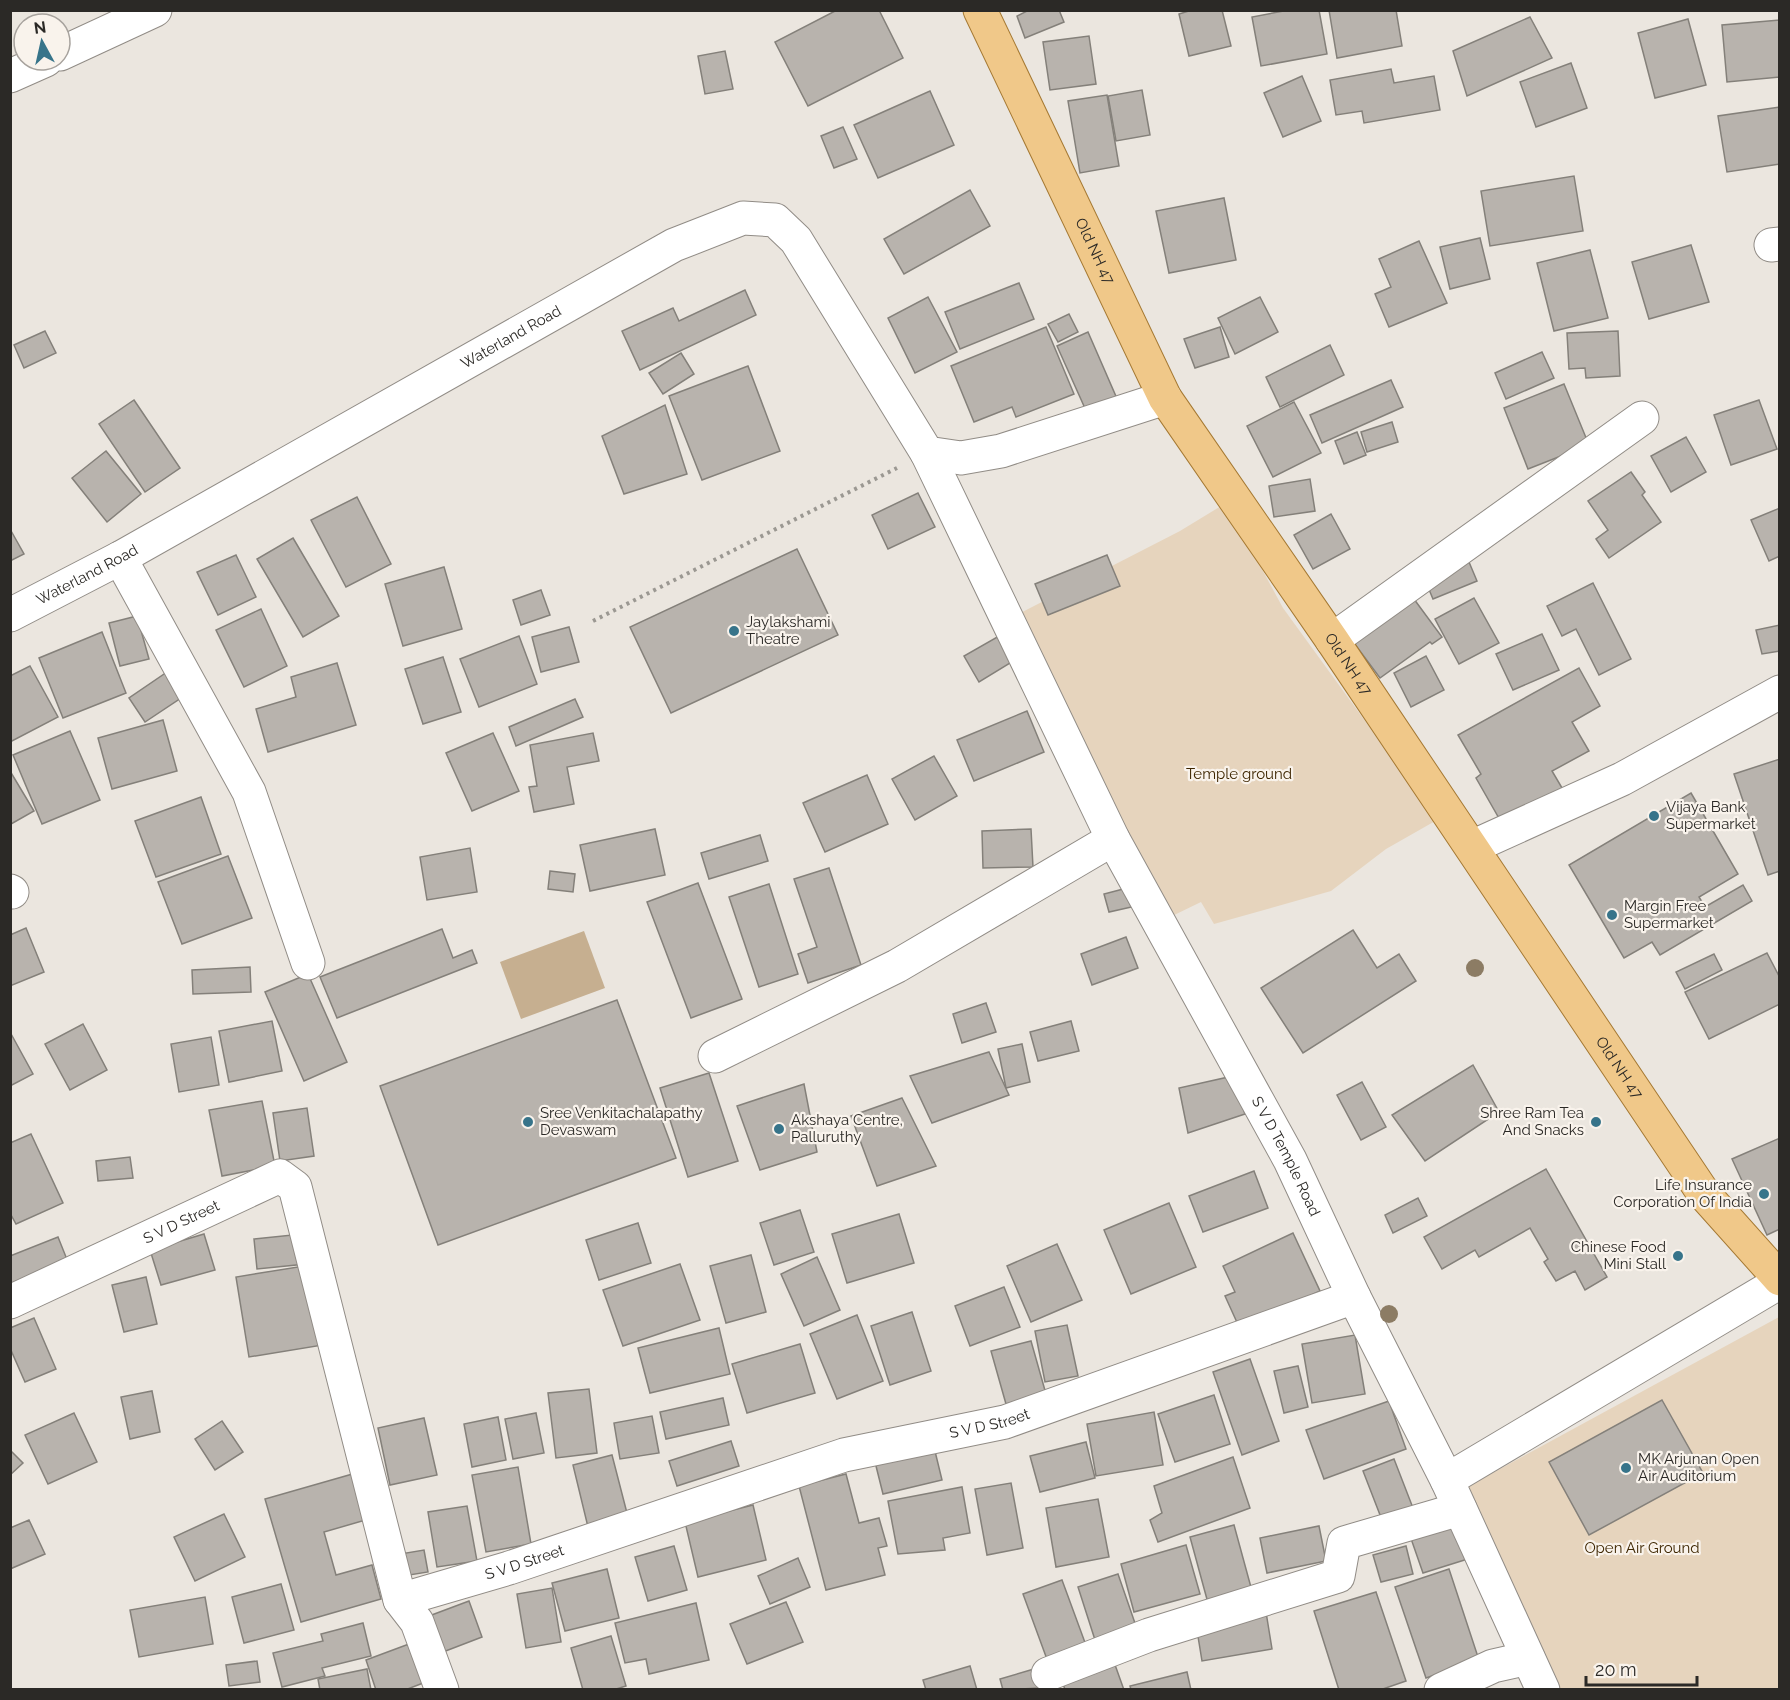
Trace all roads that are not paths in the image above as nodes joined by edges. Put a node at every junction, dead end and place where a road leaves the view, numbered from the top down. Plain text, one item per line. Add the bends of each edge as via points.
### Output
1 (155, 10) edge
2 (980, 10) edge
3 (72, 48) edge
4 (1165, 398) junction
5 (1642, 418) dead end
6 (927, 453) junction
7 (120, 558) junction
8 (10, 615) edge
9 (1332, 640) junction
10 (1779, 692) edge
11 (1113, 839) junction
12 (1472, 847) junction
13 (308, 963) dead end
14 (715, 1056) dead end
15 (1779, 1281) edge
16 (1354, 1297) junction
17 (10, 1302) edge
18 (1447, 1480) junction
19 (1460, 1509) junction
20 (400, 1600) junction
21 (1528, 1658) junction
22 (1048, 1674) dead end
23 (442, 1689) edge
24 (1441, 1689) edge
25 (1543, 1689) edge

1 - 3 street
2 - 4 main road, Old NH 47
4 - 6 street via 1001,451 962,458
4 - 9 main road, Old NH 47
5 - 9 street
6 - 7 street, Waterland Road via 796,240 775,220 743,218 674,244
6 - 11 street, Waterland Road
7 - 8 street, Waterland Road
7 - 13 street via 249,792
9 - 12 main road, Old NH 47
10 - 12 street via 1622,779
11 - 14 street via 897,966
11 - 16 street, S V D Temple Road via 1290,1160
12 - 15 main road, Old NH 47 via 1704,1194
15 - 18 street
16 - 18 street, S V D Temple Road
16 - 20 street, S V D Street via 1005,1422 844,1455 509,1568
17 - 20 street, S V D Street via 280,1176 295,1187
18 - 19 street, S V D Temple Road
19 - 21 street, S V D Temple Road
19 - 22 street via 1344,1543 1338,1576 1149,1635
20 - 23 street via 417,1622
21 - 24 street via 1493,1666
21 - 25 street, S V D Temple Road

